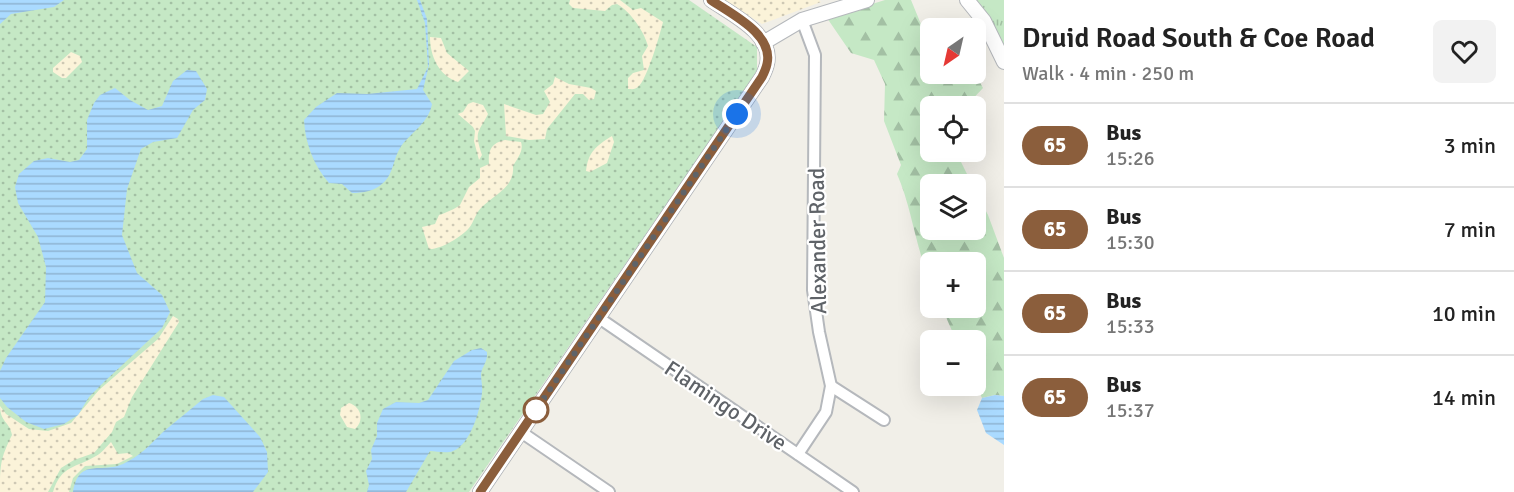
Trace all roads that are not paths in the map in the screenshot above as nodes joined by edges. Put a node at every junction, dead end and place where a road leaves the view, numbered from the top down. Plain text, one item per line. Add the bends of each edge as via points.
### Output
1 (711, 0) edge
2 (867, 0) edge
3 (967, 0) edge
4 (802, 20) junction
5 (763, 43) junction
6 (1004, 61) edge
7 (599, 318) junction
8 (831, 386) junction
9 (884, 420) dead end
10 (521, 432) junction
11 (798, 454) junction
12 (480, 492) edge
13 (609, 492) edge
14 (853, 492) edge

1 - 5 street via 752,28
2 - 4 street
3 - 6 street via 984,21
4 - 5 street
4 - 8 street, Alexander Road via 815,55 813,290
5 - 7 street via 768,62 762,77
7 - 10 street
7 - 11 street, Flamingo Drive
8 - 9 street
8 - 11 street, Alexander Road via 826,412
10 - 12 street
10 - 13 street
11 - 14 street, Flamingo Drive

